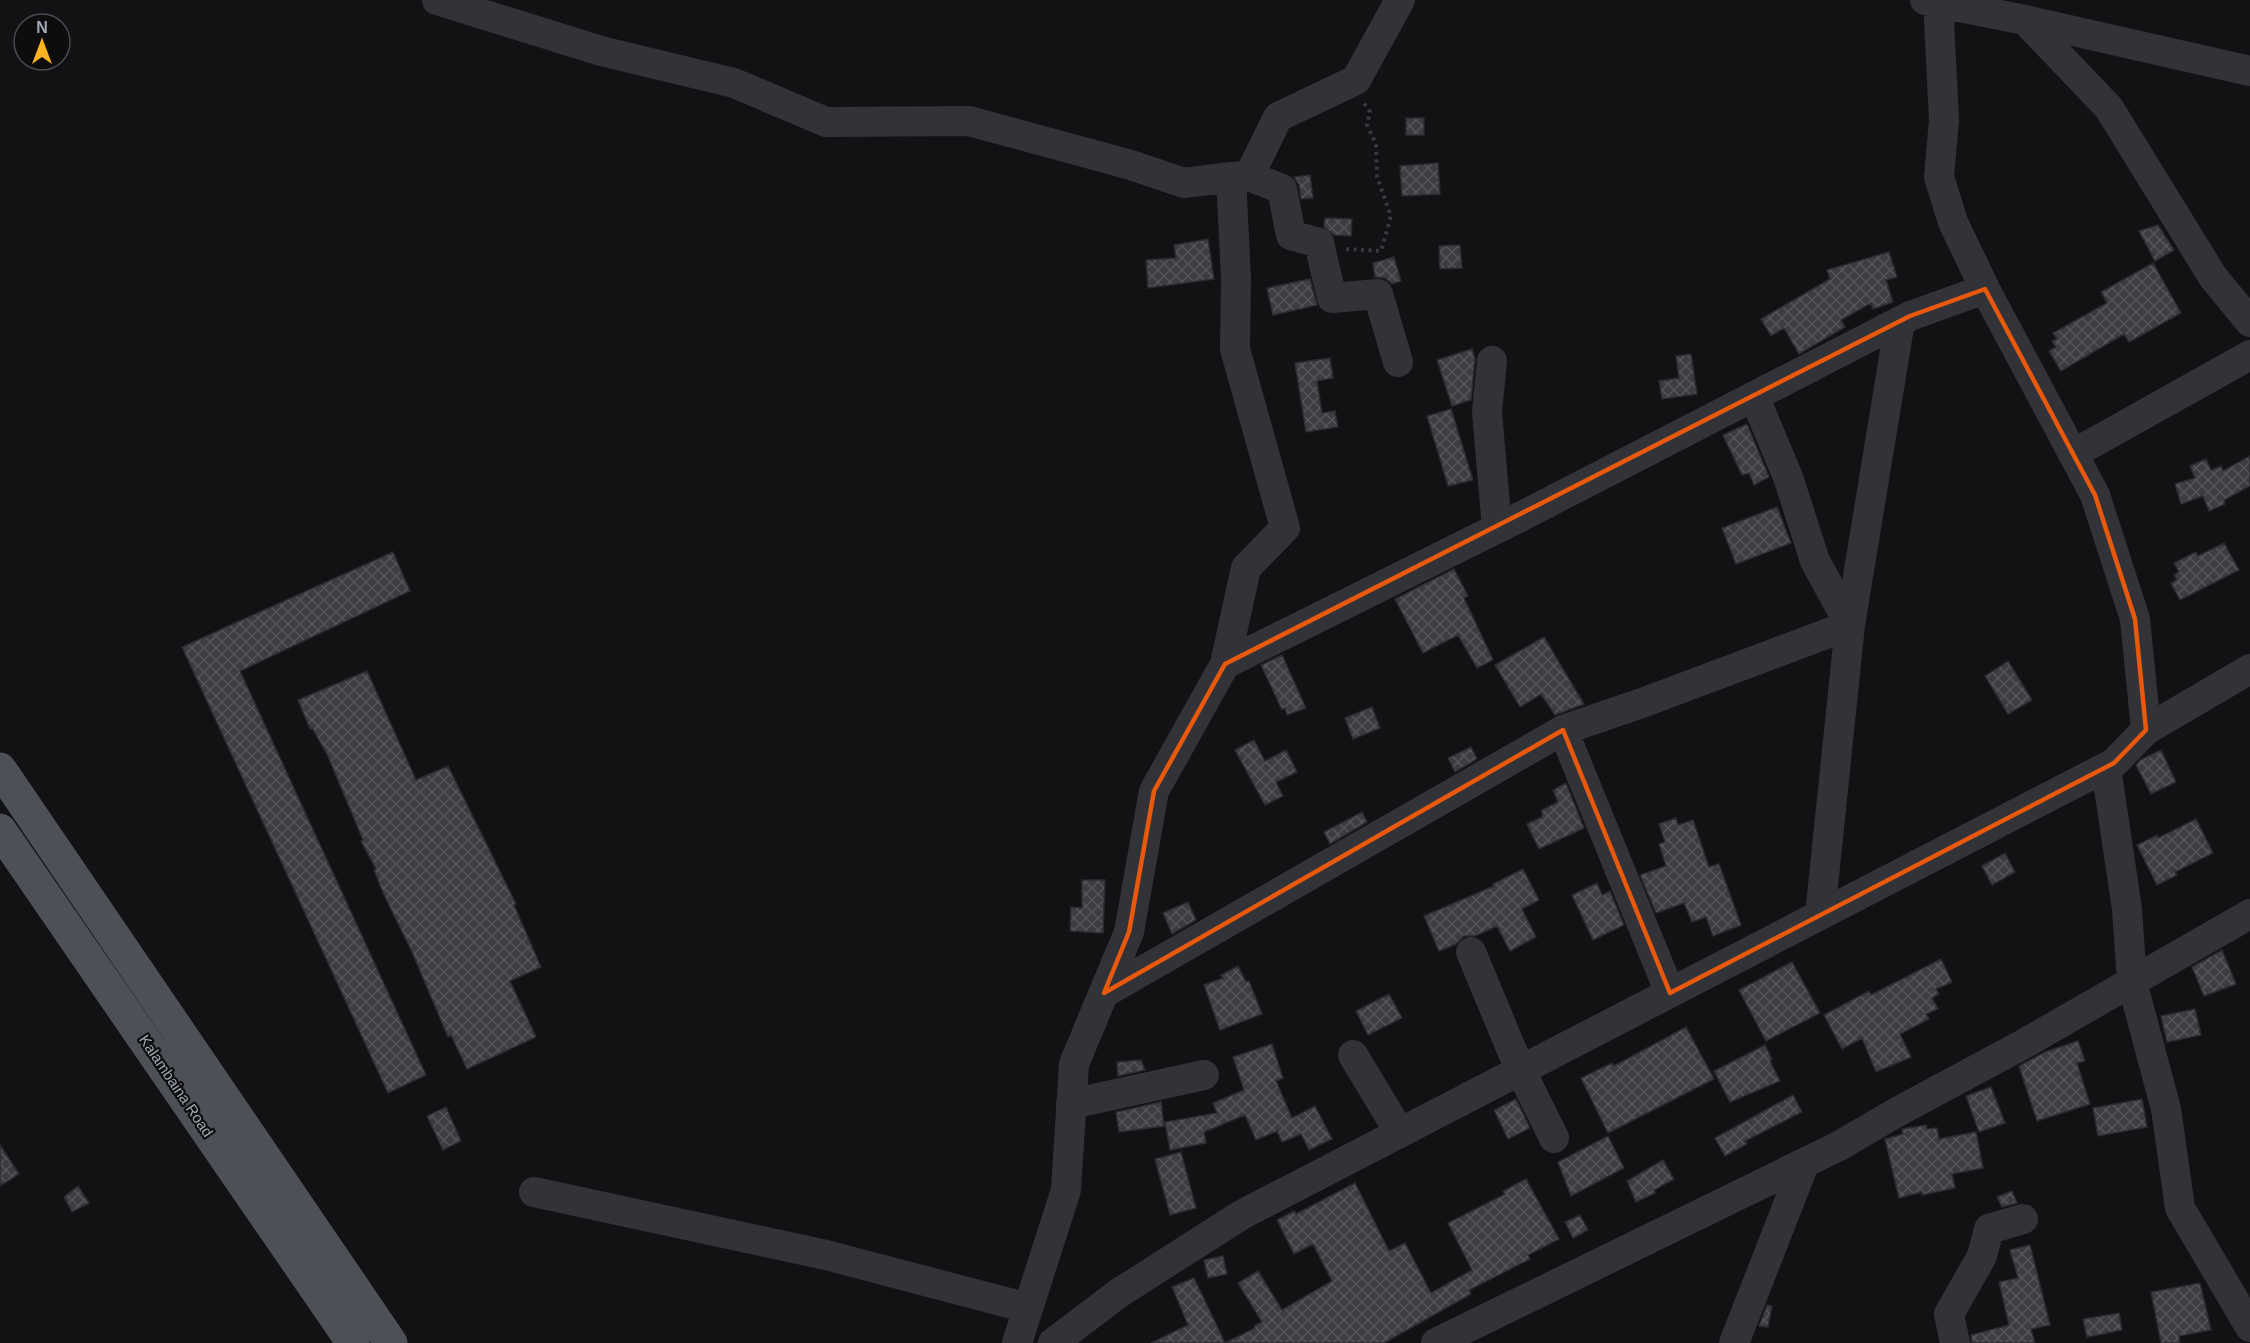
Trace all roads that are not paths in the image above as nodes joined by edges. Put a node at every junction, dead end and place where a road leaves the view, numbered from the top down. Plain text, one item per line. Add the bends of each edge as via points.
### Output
1 (437, 0) edge
2 (1400, 0) edge
3 (1936, 1) edge
4 (2025, 20) junction
5 (2250, 70) edge
6 (1240, 176) junction
7 (1985, 289) junction
8 (1900, 321) junction
9 (2250, 322) edge
10 (2250, 355) edge
11 (1398, 362) dead end
12 (1492, 362) dead end
13 (1754, 396) junction
14 (2073, 454) junction
15 (1497, 528) junction
16 (1850, 625) junction
17 (1225, 664) junction
18 (2250, 669) edge
19 (1563, 730) junction
20 (2145, 730) junction
21 (2106, 768) junction
22 (0, 769) edge
23 (0, 830) edge
24 (2250, 914) edge
25 (1820, 915) junction
26 (1471, 952) dead end
27 (2132, 982) junction
28 (1104, 993) junction
29 (1670, 993) junction
30 (1353, 1055) dead end
31 (1521, 1070) junction
32 (1204, 1075) dead end
33 (1071, 1104) junction
34 (1400, 1133) junction
35 (1554, 1138) dead end
36 (1804, 1164) junction
37 (534, 1192) dead end
38 (2023, 1219) dead end
39 (1028, 1308) junction
40 (2250, 1327) edge
41 (1055, 1342) edge
42 (352, 1343) edge
43 (391, 1343) edge
44 (1017, 1343) edge
45 (1437, 1343) edge
46 (1734, 1343) edge
47 (1955, 1343) edge

1 - 6 street via 601,51 734,83 825,122 969,121 1184,183
2 - 6 street via 1356,80 1278,117
3 - 4 street
3 - 7 street via 1944,120 1939,177 1953,222
4 - 5 street
4 - 9 street via 2109,108 2213,277
6 - 11 street via 1282,189 1292,235 1319,243 1332,298 1378,294
6 - 17 street via 1235,349 1286,528 1246,568
7 - 8 street
7 - 14 street
8 - 13 street
8 - 16 street
10 - 14 street
12 - 15 street via 1487,412
13 - 15 street
13 - 16 street via 1788,477 1815,561
14 - 20 street via 2095,495 2135,619
15 - 17 street
16 - 19 street
16 - 25 street
17 - 28 street via 1154,791 1129,932
18 - 20 street
19 - 28 street
19 - 29 street
20 - 21 street
21 - 25 street
21 - 27 street via 2127,909
22 - 43 main road
23 - 42 main road, Kalambaina Road
24 - 27 street
25 - 29 street
26 - 31 street
27 - 36 street
27 - 40 street via 2166,1109 2180,1208
28 - 33 street via 1074,1064
29 - 31 street
30 - 34 street
31 - 34 street
31 - 35 street
32 - 33 street
33 - 39 street via 1066,1190
34 - 41 street via 1243,1214 1119,1293
36 - 45 street
36 - 46 street
37 - 39 street via 826,1255
38 - 47 street via 1989,1229 1982,1256 1949,1314
39 - 44 street

